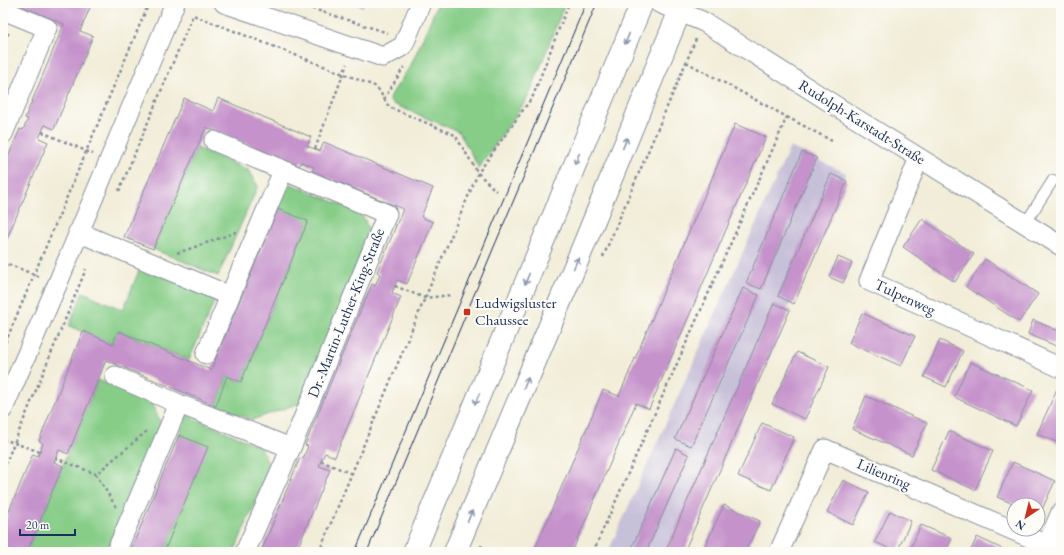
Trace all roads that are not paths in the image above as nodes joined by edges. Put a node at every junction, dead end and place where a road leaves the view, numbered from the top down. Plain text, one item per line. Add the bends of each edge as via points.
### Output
1 (175, 3) edge
2 (224, 3) edge
3 (421, 3) edge
4 (642, 3) edge
5 (659, 3) edge
6 (681, 7) edge
7 (3, 10) edge
8 (3, 134) edge
9 (214, 142) dead end
10 (919, 158) junction
11 (283, 171) junction
12 (1053, 180) dead end
13 (1025, 224) junction
14 (78, 232) junction
15 (1061, 246) edge
16 (230, 296) junction
17 (206, 354) dead end
18 (1061, 368) edge
19 (115, 376) dead end
20 (180, 404) junction
21 (3, 409) edge
22 (291, 448) junction
23 (1061, 512) edge
24 (1045, 548) edge
25 (116, 552) edge
26 (245, 552) edge
27 (414, 552) edge
28 (455, 552) edge
29 (779, 552) edge

1 - 14 street
2 - 3 street via 382,57 403,46
4 -> 27 street
5 - 6 street, Rudolph-Karstadt-Straße
6 - 10 street, Rudolph-Karstadt-Straße
28 -> 6 street
7 - 8 street via 47,28
9 - 11 street, Dr.-Martin-Luther-King-Straße
10 - 13 street, Rudolph-Karstadt-Straße
10 - 18 street, Tulpenweg via 869,281
11 - 16 street
11 - 22 street, Dr.-Martin-Luther-King-Straße via 387,214
12 - 13 lane
13 - 15 street, Rudolph-Karstadt-Straße
14 - 16 street
14 - 21 street
16 - 17 street
19 - 20 street
20 - 22 street
20 - 25 street
22 - 26 street, Dr.-Martin-Luther-King-Straße
23 - 24 street
24 - 29 street, Lilienring via 825,449

